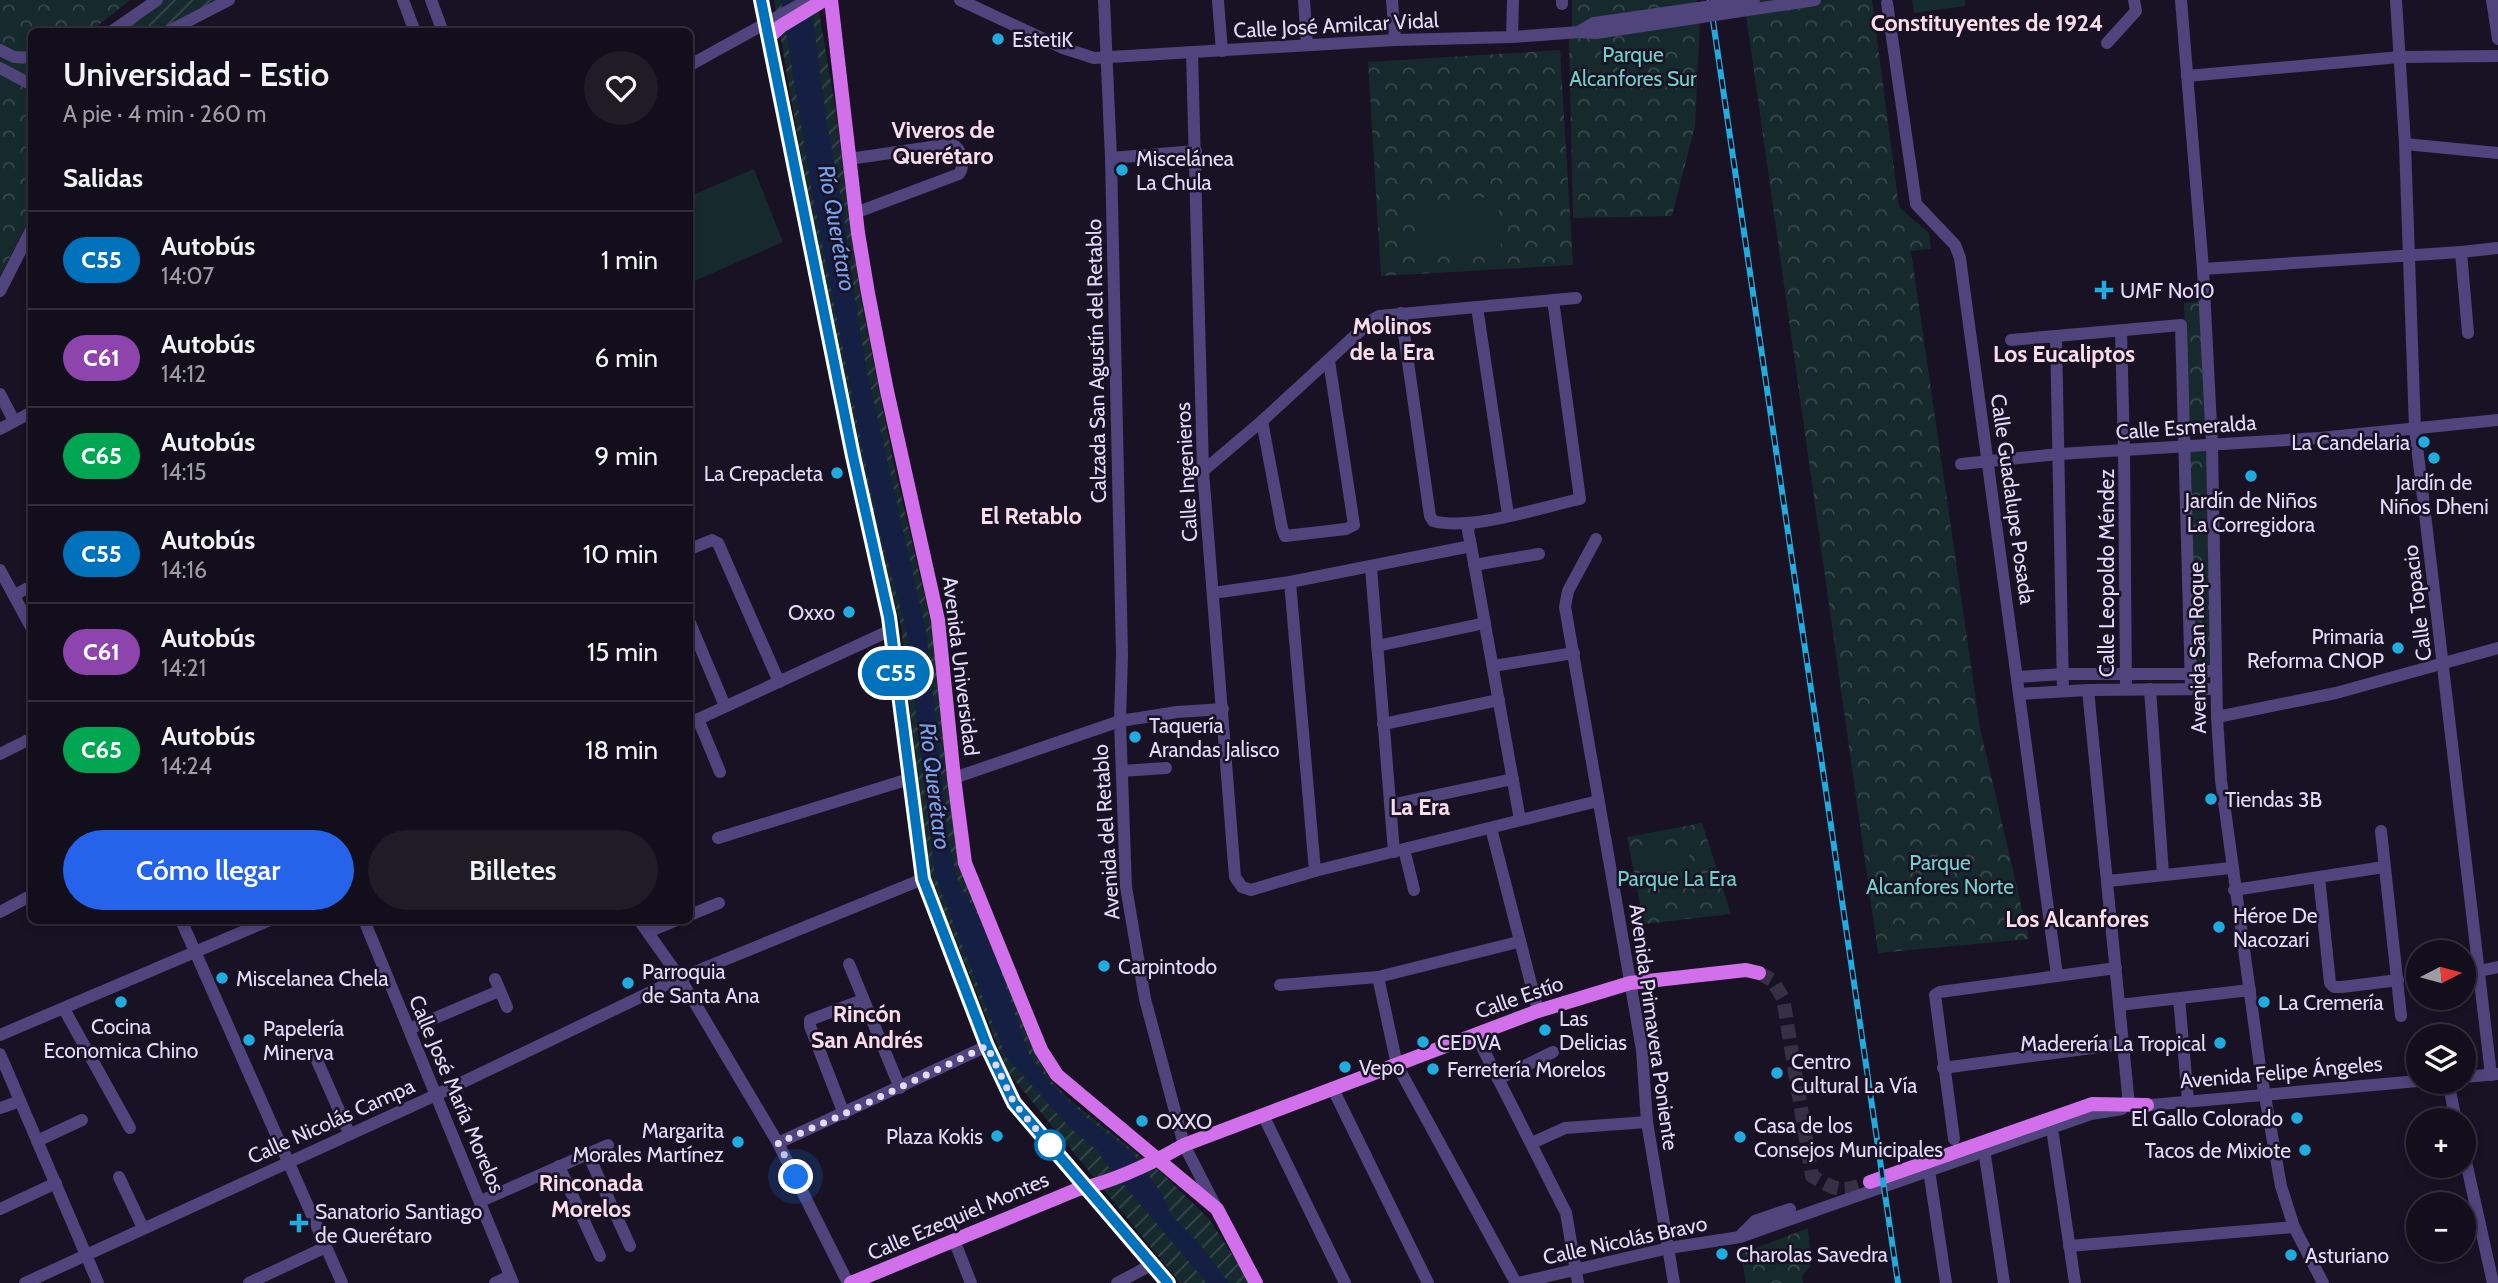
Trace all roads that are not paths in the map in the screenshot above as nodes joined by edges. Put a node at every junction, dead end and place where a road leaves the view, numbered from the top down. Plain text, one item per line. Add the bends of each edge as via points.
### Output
1 (157, 0) edge
2 (403, 0) edge
3 (432, 0) edge
4 (761, 0) edge
5 (960, 0) edge
6 (970, 0) edge
7 (1104, 0) edge
8 (1304, 0) edge
9 (1392, 0) edge
10 (1513, 0) edge
11 (1754, 0) edge
12 (1815, 0) edge
13 (2134, 0) edge
14 (2181, 0) edge
15 (2396, 0) edge
16 (2491, 0) edge
17 (223, 1) edge
18 (820, 1) edge
19 (1218, 1) edge
20 (1888, 3) dead end
21 (117, 28) edge
22 (174, 28) edge
23 (414, 28) edge
24 (442, 28) edge
25 (766, 32) junction
26 (1573, 32) junction
27 (1512, 37) junction
28 (2498, 39) edge
29 (1395, 40) junction
30 (2106, 43) dead end
31 (1307, 45) junction
32 (0, 50) edge
33 (1222, 51) junction
34 (1192, 52) junction
35 (14, 57) junction
36 (1107, 57) junction
37 (2400, 57) junction
38 (2498, 57) edge
39 (28, 58) edge
40 (693, 64) edge
41 (4, 71) edge
42 (2187, 75) junction
43 (28, 83) edge
44 (2405, 144) junction
45 (1196, 151) junction
46 (2498, 153) edge
47 (1111, 158) junction
48 (849, 159) junction
49 (855, 213) junction
50 (28, 236) edge
51 (2498, 248) edge
52 (2461, 252) junction
53 (2408, 256) junction
54 (2203, 269) junction
55 (0, 291) edge
56 (1576, 298) dead end
57 (1553, 300) junction
58 (1477, 307) junction
59 (1401, 313) junction
60 (2120, 331) junction
61 (2468, 333) dead end
62 (2056, 337) junction
63 (2011, 341) dead end
64 (1329, 361) junction
65 (0, 394) edge
66 (28, 414) edge
67 (2498, 420) edge
68 (15, 421) junction
69 (1262, 421) junction
70 (0, 429) edge
71 (2415, 429) junction
72 (2212, 444) junction
73 (2185, 445) junction
74 (2124, 451) junction
75 (2059, 454) junction
76 (1988, 462) junction
77 (1961, 464) dead end
78 (1203, 471) junction
79 (1508, 515) junction
80 (1470, 524) junction
81 (1596, 539) dead end
82 (1471, 546) junction
83 (693, 548) edge
84 (1539, 554) dead end
85 (1474, 565) junction
86 (1371, 568) junction
87 (0, 570) edge
88 (1290, 582) junction
89 (28, 588) edge
90 (1213, 593) junction
91 (13, 595) junction
92 (28, 622) edge
93 (1485, 623) junction
94 (693, 630) edge
95 (891, 630) junction
96 (1377, 646) junction
97 (2498, 648) edge
98 (1574, 653) junction
99 (2444, 663) junction
100 (1493, 666) junction
101 (2216, 670) junction
102 (2064, 674) junction
103 (2126, 674) junction
104 (2191, 674) junction
105 (2017, 677) junction
106 (779, 682) junction
107 (2191, 688) junction
108 (2126, 689) junction
109 (2150, 689) junction
110 (2216, 689) junction
111 (2088, 690) junction
112 (2063, 691) junction
113 (2019, 694) junction
114 (1499, 700) junction
115 (725, 706) junction
116 (1223, 709) junction
117 (2217, 717) junction
118 (694, 721) edge
119 (1120, 721) junction
120 (1383, 724) junction
121 (28, 740) edge
122 (0, 754) edge
123 (1166, 768) dead end
124 (1122, 771) junction
125 (720, 772) dead end
126 (954, 778) junction
127 (909, 779) junction
128 (1513, 779) junction
129 (1598, 801) junction
130 (1390, 805) junction
131 (1520, 820) junction
132 (1491, 828) junction
133 (2381, 831) dead end
134 (718, 838) dead end
135 (1399, 851) junction
136 (2384, 867) junction
137 (2231, 868) junction
138 (1315, 871) junction
139 (2163, 874) junction
140 (2319, 877) junction
141 (923, 879) junction
142 (2108, 881) junction
143 (1414, 890) dead end
144 (2234, 890) junction
145 (28, 897) edge
146 (719, 903) dead end
147 (0, 912) edge
148 (693, 914) edge
149 (183, 924) edge
150 (261, 924) edge
151 (366, 924) edge
152 (642, 924) edge
153 (667, 924) edge
154 (648, 932) junction
155 (1518, 942) junction
156 (195, 953) junction
157 (849, 964) dead end
158 (2498, 967) edge
159 (2116, 968) junction
160 (2479, 971) junction
161 (1759, 974) tunnel mouth
162 (2057, 975) junction
163 (1378, 977) junction
164 (680, 978) junction
165 (2398, 980) junction
166 (1630, 983) junction
167 (1280, 985) dead end
168 (2250, 990) junction
169 (2179, 998) junction
170 (862, 1000) junction
171 (2119, 1005) junction
172 (507, 1007) dead end
173 (64, 1009) junction
174 (1538, 1011) junction
175 (2401, 1016) dead end
176 (409, 1029) junction
177 (0, 1035) edge
178 (1476, 1035) junction
179 (2122, 1044) junction
180 (987, 1046) junction
181 (1553, 1052) dead end
182 (0, 1054) edge
183 (314, 1056) dead end
184 (1397, 1065) junction
185 (1943, 1068) junction
186 (2494, 1075) edge
187 (2476, 1076) edge
188 (1498, 1079) junction
189 (2406, 1082) edge
190 (900, 1088) junction
191 (1334, 1089) junction
192 (436, 1095) junction
193 (2265, 1095) junction
194 (2188, 1100) junction
195 (20, 1101) junction
196 (2129, 1105) junction
197 (2147, 1105) junction
198 (0, 1108) edge
199 (844, 1114) junction
200 (1263, 1115) junction
201 (82, 1120) dead end
202 (1647, 1122) junction
203 (130, 1128) dead end
204 (349, 1133) junction
205 (2053, 1135) dead end
206 (1954, 1139) dead end
207 (37, 1141) junction
208 (778, 1143) junction
209 (1532, 1143) junction
210 (608, 1145) dead end
211 (1184, 1145) junction
212 (588, 1154) junction
213 (1985, 1156) dead end
214 (287, 1161) junction
215 (1154, 1162) junction
216 (559, 1166) junction
217 (119, 1177) dead end
218 (1930, 1177) dead end
219 (2470, 1178) edge
220 (1870, 1182) tunnel mouth
221 (55, 1183) junction
222 (1086, 1187) junction
223 (481, 1201) junction
224 (0, 1209) edge
225 (1217, 1209) junction
226 (1790, 1209) dead end
227 (2294, 1227) junction
228 (143, 1228) junction
229 (1740, 1237) junction
230 (954, 1240) junction
231 (630, 1246) dead end
232 (2069, 1246) junction
233 (326, 1247) junction
234 (1669, 1248) junction
235 (86, 1254) junction
236 (600, 1256) dead end
237 (1153, 1264) junction
238 (1576, 1269) junction
239 (512, 1279) edge
240 (25, 1283) edge
241 (98, 1283) edge
242 (249, 1283) edge
243 (342, 1283) edge
244 (495, 1283) edge
245 (850, 1283) edge
246 (971, 1283) edge
247 (1117, 1283) edge
248 (1168, 1283) edge
249 (1256, 1283) edge
250 (1345, 1283) edge
251 (1428, 1283) edge
252 (1517, 1283) edge
253 (1578, 1283) edge
254 (1674, 1283) edge
255 (1946, 1283) edge
256 (2004, 1283) edge
257 (2075, 1283) edge
258 (2323, 1283) edge
259 (2493, 1283) edge

1 - 21 street
2 - 23 street
3 - 24 street
4 - 25 main road
5 - 36 street, Calle José Amilcar Vidal via 1063,48 1094,58
6 - 36 street, Calle José Amilcar Vidal
7 - 36 street, Calzada San Agustín del Retablo
8 - 31 street
9 - 29 street
10 - 27 street
11 - 26 street, bridge via 1594,23
12 - 26 street, bridge via 1597,33
13 - 30 street via 2136,11
14 - 42 street, Avenida San Roque
15 - 37 street, Calle Topacio
16 - 28 street
17 - 22 street
18 - 25 main road
18 - 48 main road, Avenida Universidad
19 - 33 street
20 - 76 street, Calle Guadalupe Posada via 1916,204 1955,245 1960,258
25 - 40 street
25 - 95 main road
26 - 27 street, Calle José Amilcar Vidal
27 - 29 street, Calle José Amilcar Vidal
29 - 31 street, Calle José Amilcar Vidal
31 - 33 street, Calle José Amilcar Vidal
32 - 35 street
33 - 34 street, Calle José Amilcar Vidal
34 - 36 street, Calle José Amilcar Vidal
34 - 45 street, Calle Ingenieros
35 - 39 street
35 - 41 street via 13,67
36 - 47 street, Calzada San Agustín del Retablo
37 - 38 street
37 - 42 street
37 - 44 street, Calle Topacio
41 - 43 street
42 - 54 street, Avenida San Roque
44 - 46 street
44 - 53 street, Calle Topacio
45 - 47 street
45 - 78 street, Calle Ingenieros
47 - 119 street, Calzada San Agustín del Retablo
48 - 49 main road, Avenida Universidad
48 - 49 street via 952,144 960,151 962,167 959,174
49 - 126 main road, Avenida Universidad via 879,354 938,620
50 - 55 street
51 - 52 street
52 - 53 street
52 - 61 street
53 - 54 street
53 - 71 street, Calle Topacio
54 - 72 street, Avenida San Roque
56 - 57 street
57 - 58 street
57 - 79 street via 1580,499
58 - 59 street
58 - 79 street
59 - 64 street via 1372,320
59 - 80 street via 1430,516 1441,523
60 - 62 street
60 - 73 street via 2181,325
60 - 74 street, Calle Leopoldo Méndez
62 - 63 street
62 - 75 street
64 - 69 street
64 - 69 street via 1354,525 1285,536
65 - 68 street
66 - 68 street
67 - 71 street, Calle Esmeralda
68 - 70 street
69 - 78 street
71 - 72 street, Calle Esmeralda
71 - 99 street, Calle Topacio
72 - 73 street, Calle Esmeralda
72 - 101 street, Avenida San Roque
73 - 74 street, Calle Esmeralda
73 - 104 street
74 - 75 street, Calle Esmeralda
74 - 103 street, Calle Leopoldo Méndez
75 - 76 street, Calle Esmeralda
75 - 102 street
76 - 77 street, Calle Esmeralda
76 - 105 street, Calle Guadalupe Posada
78 - 90 street, Calle Ingenieros
79 - 80 street
80 - 82 street
81 - 98 street, Avenida Primavera Poniente via 1566,598
82 - 85 street
82 - 86 street
83 - 106 street via 718,542
84 - 85 street
85 - 93 street
86 - 88 street
86 - 96 street
87 - 91 street
88 - 90 street
88 - 138 street
89 - 91 street
90 - 116 street, Calle Ingenieros
91 - 92 street
93 - 96 street
93 - 100 street
94 - 115 street
95 - 106 street
95 - 127 main road
96 - 120 street
97 - 99 street
98 - 100 street
98 - 129 street, Avenida Primavera Poniente
99 - 117 street via 2336,693
99 - 160 street, Calle Topacio
100 - 114 street
101 - 104 street
101 - 110 street, Avenida San Roque
102 - 103 street
102 - 105 street
102 - 112 street
103 - 104 street
103 - 108 street, Calle Leopoldo Méndez
104 - 107 street
105 - 113 street, Calle Guadalupe Posada
106 - 115 street
107 - 109 street
107 - 110 street
108 - 109 street
108 - 111 street
109 - 139 street
110 - 117 street, Avenida San Roque
111 - 112 street
111 - 142 street
112 - 113 street
113 - 162 street, Calle Guadalupe Posada
114 - 120 street
114 - 128 street
115 - 118 street
116 - 119 street
116 - 138 street, Calle Ingenieros via 1235,877 1251,890
117 - 137 street, Avenida San Roque
118 - 125 street
119 - 124 street, Avenida del Retablo
119 - 126 street
120 - 130 street
121 - 122 street
123 - 124 street
124 - 211 street, Avenida del Retablo via 1126,887 1144,999
126 - 215 main road, Avenida Universidad via 965,863 1041,1050 1057,1075
127 - 134 street
127 - 141 main road
128 - 130 street
128 - 131 street
129 - 131 street
129 - 166 street, Avenida Primavera Poniente
130 - 135 street
131 - 132 street
132 - 135 street
132 - 155 street
133 - 136 street
135 - 138 street
135 - 143 street
136 - 140 street
136 - 165 street
137 - 139 street
137 - 144 street, Avenida San Roque
139 - 142 street
140 - 144 street
140 - 165 street via 2330,983 2334,987
141 - 164 street, Calle Nicolás Campa
141 - 180 main road
142 - 159 street
144 - 168 street, Avenida San Roque
145 - 147 street
146 - 148 street
149 - 156 street
150 - 156 street
151 - 176 street, Calle José María Morelos
152 - 154 street
153 - 154 street
154 - 164 street
155 - 163 street
155 - 174 street
156 - 173 street
156 - 214 street
157 - 170 street
158 - 160 street
159 - 162 street
159 - 171 street
160 - 186 street, Calle Topacio
161 - 166 main road, Calle Estío via 1746,970
162 - 185 street via 1935,995
163 - 167 street
163 - 184 street
164 - 192 street, Calle Nicolás Campa
164 - 208 street
165 - 175 street
166 - 174 main road, Calle Estío
166 - 202 street, Avenida Primavera Poniente via 1642,1050
168 - 169 street
168 - 193 street, Avenida San Roque
169 - 171 street
169 - 194 street
170 - 190 street
170 - 199 street via 810,1020
171 - 179 street
172 - 176 street via 497,985
173 - 177 street
173 - 203 street
174 - 178 main road, Calle Estío
176 - 192 street, Calle José María Morelos
178 - 184 main road, Calle Estío
178 - 188 street
179 - 185 street
179 - 196 street
180 - 190 street
180 - 222 main road via 1014,1103
181 - 188 street
182 - 195 street
183 - 204 street
184 - 191 main road, Calle Estío
184 - 252 street
185 - 206 street
186 - 187 street
188 - 209 street
189 - 193 street, Avenida Felipe Ángeles
190 - 199 street
191 - 200 main road, Calle Estío
191 - 251 street
192 - 204 street, Calle Nicolás Campa
192 - 223 street, Calle José María Morelos
193 - 194 street, Avenida Felipe Ángeles
193 - 227 street, Avenida San Roque via 2281,1186
194 - 197 street, Avenida Felipe Ángeles
195 - 198 street
195 - 207 street
196 - 197 main road, Avenida Felipe Ángeles
196 - 220 main road, Avenida Felipe Ángeles via 2092,1104
197 - 229 street, Avenida Felipe Ángeles via 2091,1114
199 - 208 street
200 - 211 main road, Calle Estío
200 - 250 street
201 - 207 street
202 - 209 street via 1561,1129
202 - 234 street, Avenida Primavera Poniente
204 - 214 street, Calle Nicolás Campa
205 - 232 street
207 - 221 street
208 - 245 street
209 - 238 street via 1566,1213
210 - 212 street
211 - 215 main road
211 - 225 street, Avenida del Retablo
212 - 216 street
212 - 231 street
213 - 256 street
214 - 228 street, Calle Nicolás Campa
214 - 233 street
215 - 222 main road, Calle Ezequiel Montes
215 - 225 main road, Avenida Universidad
216 - 223 street
216 - 236 street
217 - 228 street
218 - 255 street
219 - 259 street
221 - 224 street
221 - 235 street
222 - 230 main road, Calle Ezequiel Montes
222 - 237 main road
223 - 239 street, Calle José María Morelos
225 - 249 main road, Avenida Universidad
226 - 229 street via 1755,1221
227 - 232 street
227 - 258 street, Avenida San Roque
228 - 235 street, Calle Nicolás Campa
229 - 234 street, Calle Nicolás Bravo
230 - 245 main road, Calle Ezequiel Montes
230 - 246 street
232 - 257 street
233 - 242 street
233 - 243 street
234 - 238 street, Calle Nicolás Bravo
234 - 254 street, Avenida Primavera Poniente
235 - 240 street, Calle Nicolás Campa
235 - 241 street
237 - 247 street
237 - 248 main road
238 - 252 street, Calle Nicolás Bravo
238 - 253 street
239 - 244 street

